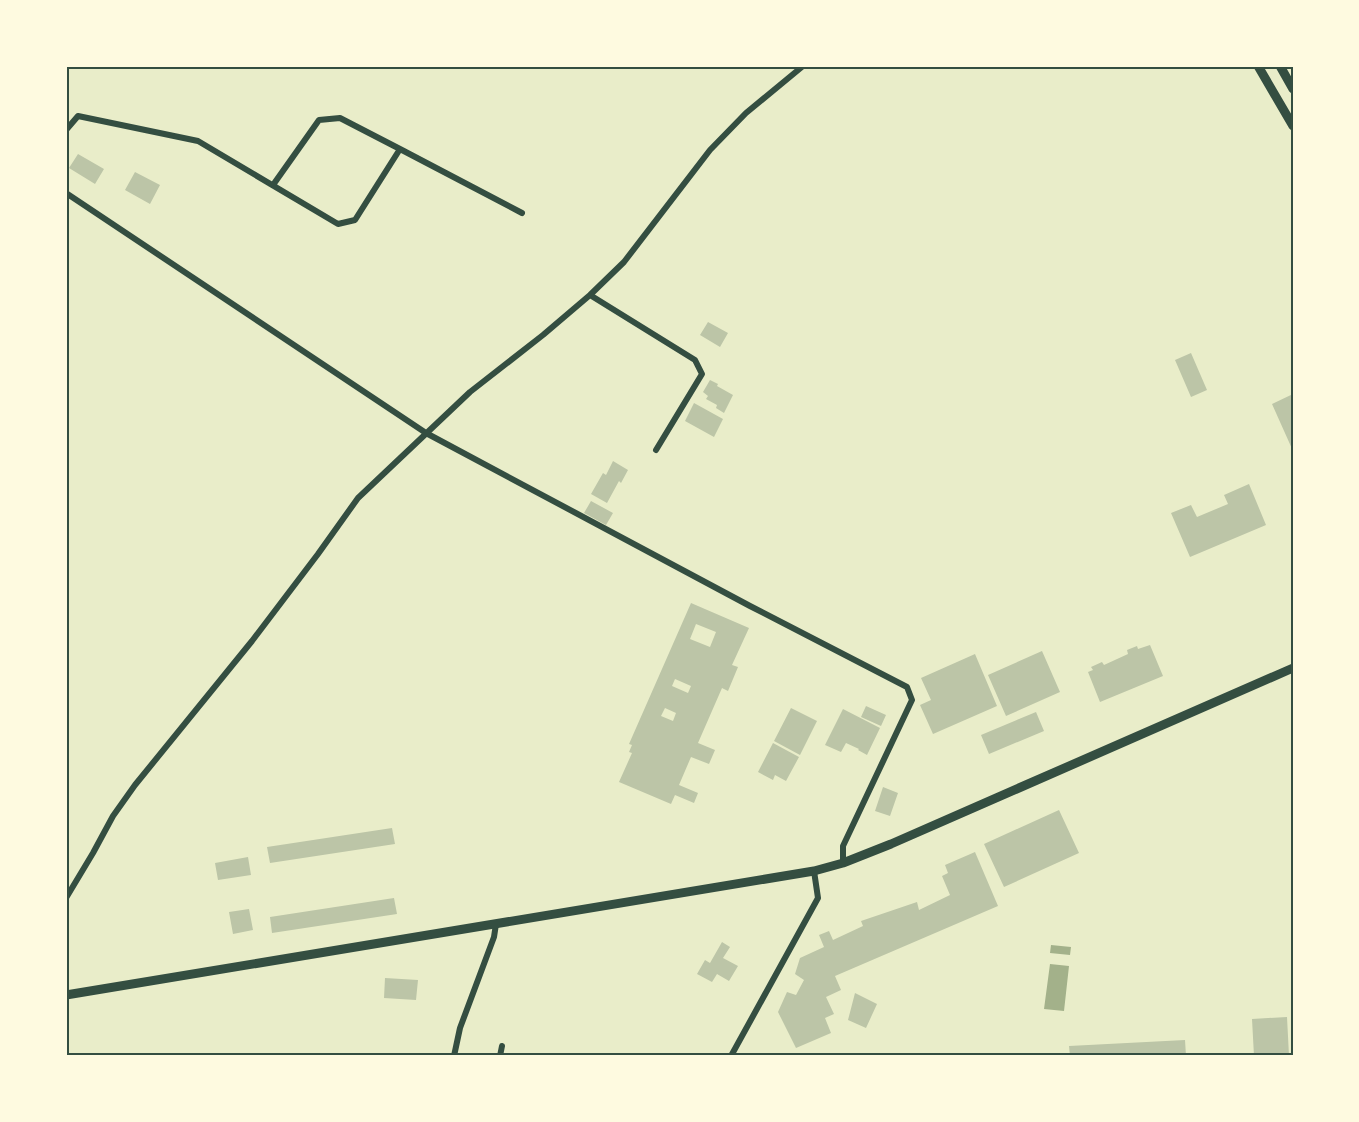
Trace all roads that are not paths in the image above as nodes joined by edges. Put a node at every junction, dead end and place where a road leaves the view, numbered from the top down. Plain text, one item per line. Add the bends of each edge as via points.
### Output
1 (803, 66) edge
2 (1257, 66) edge
3 (1280, 66) edge
4 (1293, 89) edge
5 (1293, 126) edge
6 (66, 130) edge
7 (400, 149) junction
8 (273, 184) junction
9 (66, 193) edge
10 (522, 213) dead end
11 (590, 295) junction
12 (426, 433) junction
13 (656, 450) dead end
14 (1293, 668) edge
15 (843, 863) junction
16 (814, 871) junction
17 (66, 898) edge
18 (496, 924) junction
19 (66, 995) edge
20 (502, 1047) dead end
21 (454, 1056) edge
22 (500, 1056) edge
23 (731, 1056) edge

1 - 11 street via 746,113 710,150 624,262
2 - 5 street
3 - 4 street
6 - 8 street via 78,116 198,141
7 - 8 street via 340,118 319,120
7 - 8 street via 355,220 338,224
7 - 10 street
9 - 12 street
11 - 12 street via 470,392
11 - 13 street via 695,360 702,374
12 - 15 street via 907,687 912,700 843,846
12 - 17 street via 358,498 252,641 135,785
14 - 15 street
15 - 16 street
16 - 18 street
16 - 23 street via 818,898
18 - 19 street
18 - 21 street
20 - 22 street

